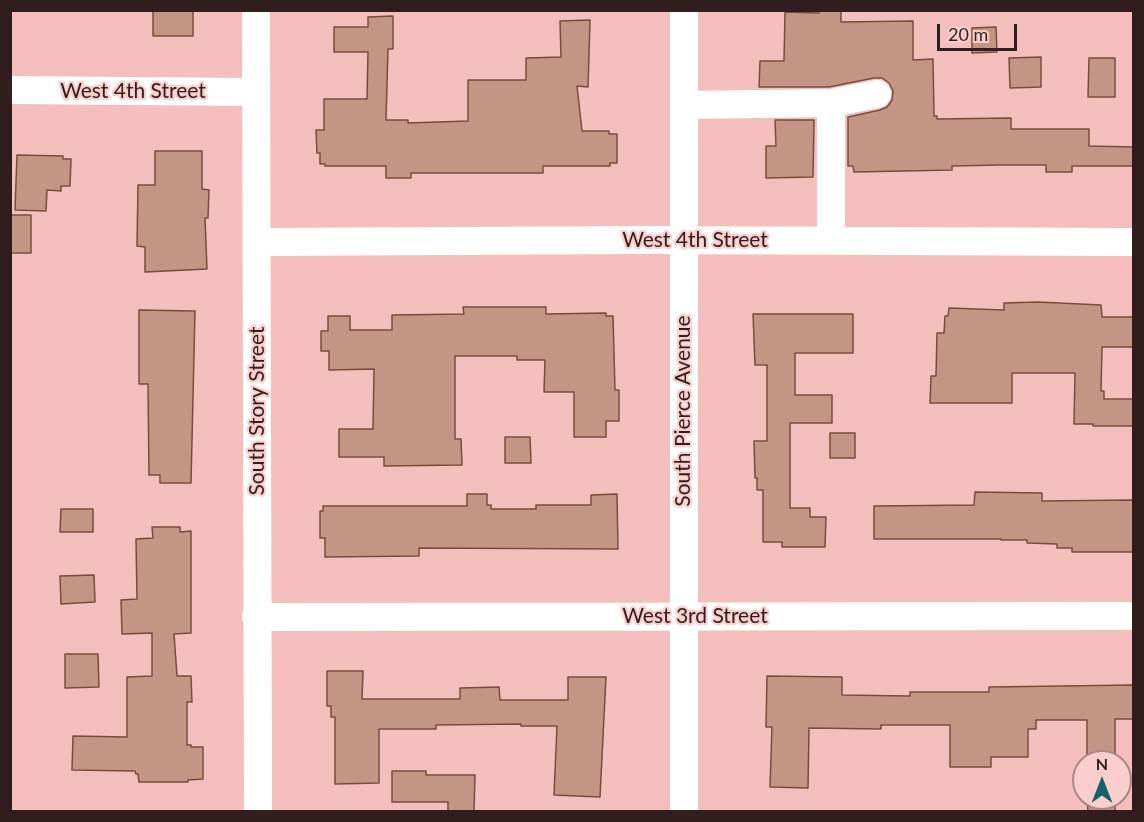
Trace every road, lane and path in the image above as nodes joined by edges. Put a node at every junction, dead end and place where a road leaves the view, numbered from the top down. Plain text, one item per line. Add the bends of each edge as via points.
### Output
1 (256, 10) edge
2 (684, 10) edge
3 (10, 90) edge
4 (256, 92) junction
5 (877, 94) dead end
6 (831, 103) junction
7 (684, 105) junction
8 (683, 240) junction
9 (831, 240) junction
10 (257, 242) junction
11 (1134, 242) edge
12 (1134, 616) edge
13 (256, 617) junction
14 (683, 617) junction
15 (258, 812) edge
16 (684, 812) edge

1 - 4 street, South Story Street
2 - 7 street, South Pierce Avenue
3 - 4 street, West 4th Street
4 - 10 street, South Story Street
5 - 6 street
6 - 7 street
6 - 9 street
7 - 8 street, South Pierce Avenue
8 - 9 street, West 4th Street
8 - 10 street, West 4th Street
8 - 14 street, South Pierce Avenue
9 - 11 street, West 4th Street
10 - 13 street, South Story Street
12 - 14 street, West 3rd Street
13 - 14 street, West 3rd Street
13 - 15 street, South Story Street
14 - 16 street, South Pierce Avenue

